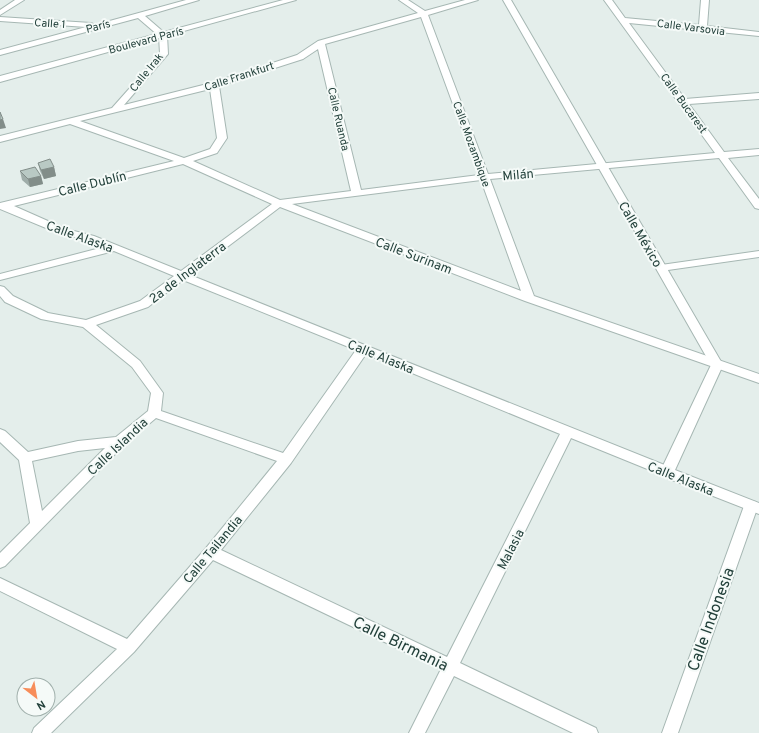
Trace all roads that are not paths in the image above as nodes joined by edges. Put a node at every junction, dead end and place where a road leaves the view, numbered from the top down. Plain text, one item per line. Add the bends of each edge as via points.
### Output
1 (20, 0) edge
2 (195, 0) edge
3 (292, 0) edge
4 (403, 0) edge
5 (474, 0) edge
6 (506, 0) edge
7 (608, 0) edge
8 (705, 0) edge
9 (0, 13) edge
10 (424, 14) junction
11 (139, 15) junction
12 (0, 19) edge
13 (623, 20) junction
14 (100, 26) junction
15 (703, 29) junction
16 (759, 34) edge
17 (164, 35) junction
18 (322, 43) junction
19 (0, 53) edge
20 (0, 79) edge
21 (214, 85) junction
22 (759, 96) edge
23 (683, 102) junction
24 (114, 111) junction
25 (73, 122) junction
26 (0, 139) edge
27 (759, 152) edge
28 (722, 155) junction
29 (184, 161) junction
30 (602, 166) junction
31 (485, 177) junction
32 (357, 194) junction
33 (279, 204) junction
34 (1, 206) edge
35 (759, 206) edge
36 (115, 248) junction
37 (759, 254) edge
38 (661, 268) junction
39 (181, 276) junction
40 (0, 278) edge
41 (0, 290) edge
42 (528, 298) junction
43 (87, 324) junction
44 (364, 348) junction
45 (717, 365) junction
46 (759, 378) edge
47 (154, 412) junction
48 (568, 431) junction
49 (0, 434) edge
50 (119, 442) junction
51 (25, 458) junction
52 (286, 459) junction
53 (667, 472) junction
54 (755, 507) edge
55 (37, 523) junction
56 (211, 552) junction
57 (0, 562) edge
58 (0, 584) edge
59 (129, 647) junction
60 (451, 667) junction
61 (40, 733) edge
62 (417, 733) edge
63 (590, 733) edge
64 (670, 733) edge

1 - 9 street
2 - 11 street, París
3 - 17 street, Boulevard París
4 - 10 street
5 - 10 street, Calle Frankfurt
6 - 30 street, Calle México
7 - 13 street, Calle Bucarest
8 - 15 street
10 - 18 street, Calle Frankfurt
10 - 31 street, Calle Mozambique
11 - 14 street, París
11 - 17 street, Calle Irak
12 - 14 street, Calle 1
13 - 15 street, Calle Varsovia
13 - 23 street, Calle Bucarest
14 - 19 street, París
15 - 16 street, Calle Varsovia
17 - 20 street, Boulevard París
17 - 24 street, Calle Irak via 164,54
18 - 21 street, Calle Frankfurt via 300,57
18 - 32 street, Calle Ruanda
21 - 24 street, Calle Frankfurt
21 - 29 street, Calle Dublín via 222,138 214,151
22 - 23 street
23 - 28 street, Calle Bucarest
24 - 25 street, Calle Frankfurt
25 - 26 street, Calle Frankfurt
25 - 29 street, Calle Surinam
27 - 28 street, Milán
28 - 30 street, Milán
28 - 35 street, Calle Bucarest
29 - 33 street, Calle Surinam
29 - 34 street, Calle Dublín
30 - 31 street, Milán
30 - 38 street, Calle México
31 - 32 street, Milán
31 - 42 street, Calle Mozambique
32 - 33 street, Milán
33 - 39 street, 2a de Inglaterra
33 - 42 street, Calle Surinam
34 - 36 street, Calle Alaska via 62,231
36 - 39 street, Calle Alaska
36 - 40 street
37 - 38 street
38 - 45 street, Calle México
39 - 43 street, 2a de Inglaterra via 144,304
39 - 44 street, Calle Alaska
41 - 43 street via 9,299 45,316
42 - 45 street, Calle Surinam
43 - 47 street via 136,364 157,393
44 - 48 street, Calle Alaska
44 - 52 street, Calle Tailandia
45 - 46 street, Calle Surinam
45 - 53 street
47 - 50 street, Calle Islandia
47 - 52 street, Calle Islandia
48 - 53 street, Calle Alaska
48 - 60 street, Malasia
49 - 51 street
50 - 51 street via 78,446
50 - 55 street, Calle Islandia
51 - 55 street
52 - 56 street, Calle Tailandia
53 - 54 street, Calle Alaska
54 - 64 street, Calle Indonesia
55 - 57 street, Calle Islandia
56 - 59 street, Calle Tailandia
56 - 60 street, Calle Birmania
58 - 59 street
59 - 61 street, Calle Tailandia
60 - 62 street, Malasia
60 - 63 street, Calle Birmania

